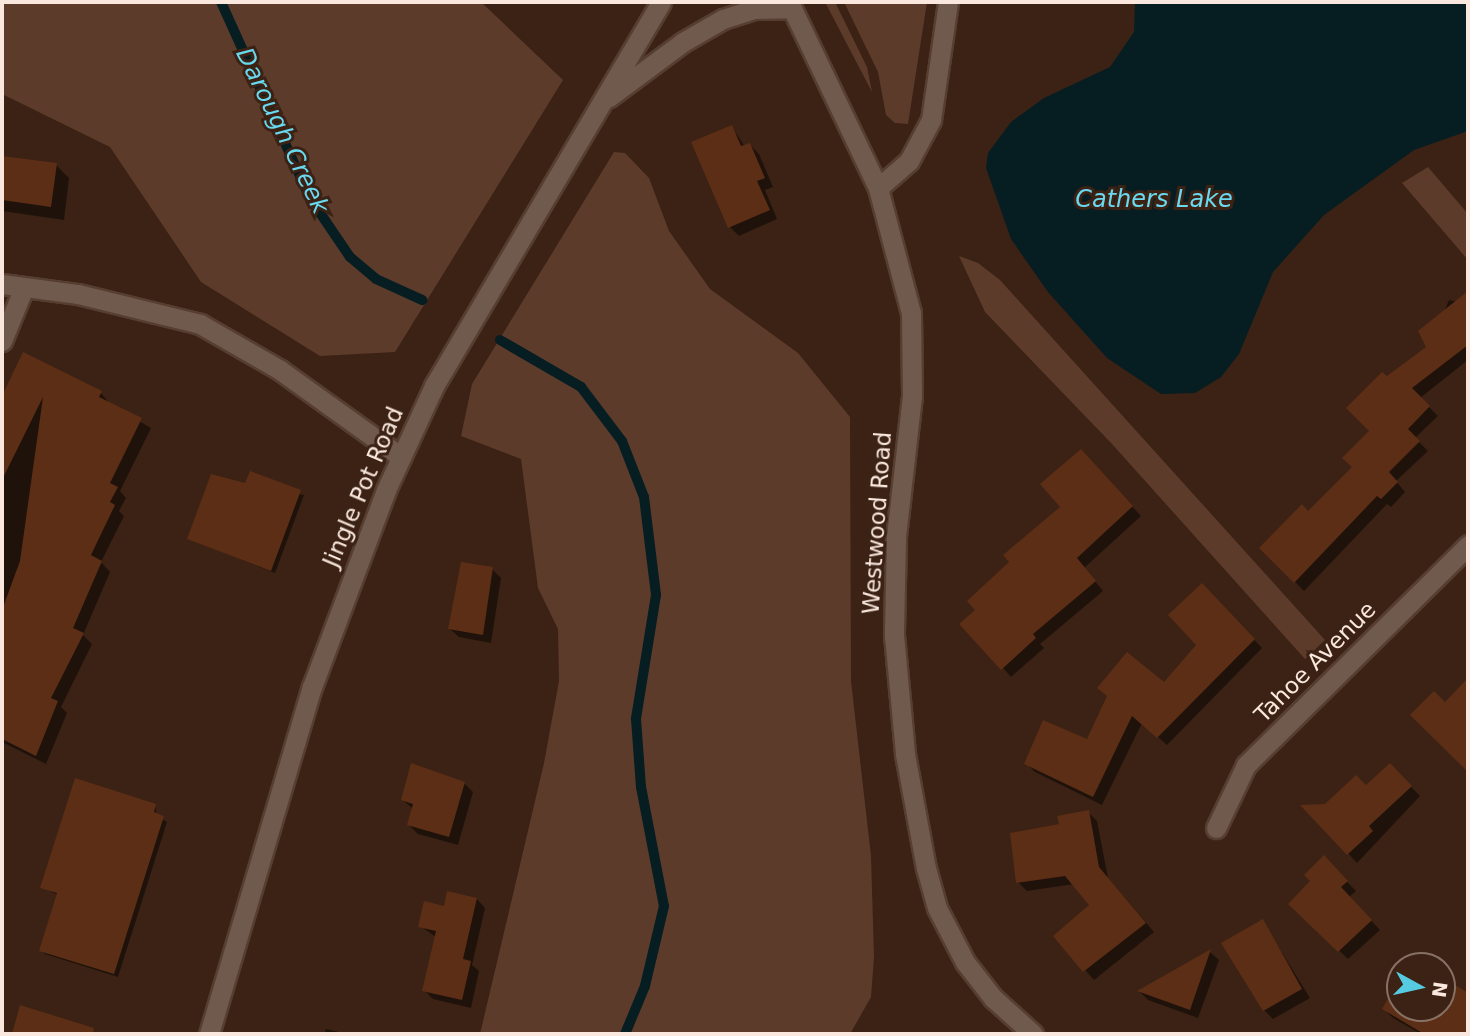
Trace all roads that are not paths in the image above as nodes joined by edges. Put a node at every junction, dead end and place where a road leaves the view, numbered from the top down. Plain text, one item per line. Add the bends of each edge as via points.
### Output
1 (661, 2) edge
2 (948, 2) edge
3 (791, 5) edge
4 (602, 102) junction
5 (878, 188) junction
6 (2, 284) edge
7 (24, 287) junction
8 (2, 341) edge
9 (401, 457) junction
10 (1468, 545) edge
11 (1216, 828) dead end
12 (209, 1034) edge
13 (1033, 1034) edge

1 - 4 street, Jingle Pot Road
2 - 5 street via 931,120 909,160
3 - 4 street via 753,9 723,19 683,42
3 - 5 street, Westwood Road
4 - 9 street, Jingle Pot Road via 434,386
5 - 13 street, Westwood Road via 911,313 912,396 894,586 897,684 915,813 926,868 950,936 986,991
6 - 7 street
7 - 8 street
7 - 9 street via 161,311 200,324 280,370
9 - 12 street, Jingle Pot Road via 354,567 312,687
10 - 11 street, Tahoe Avenue via 1246,765

